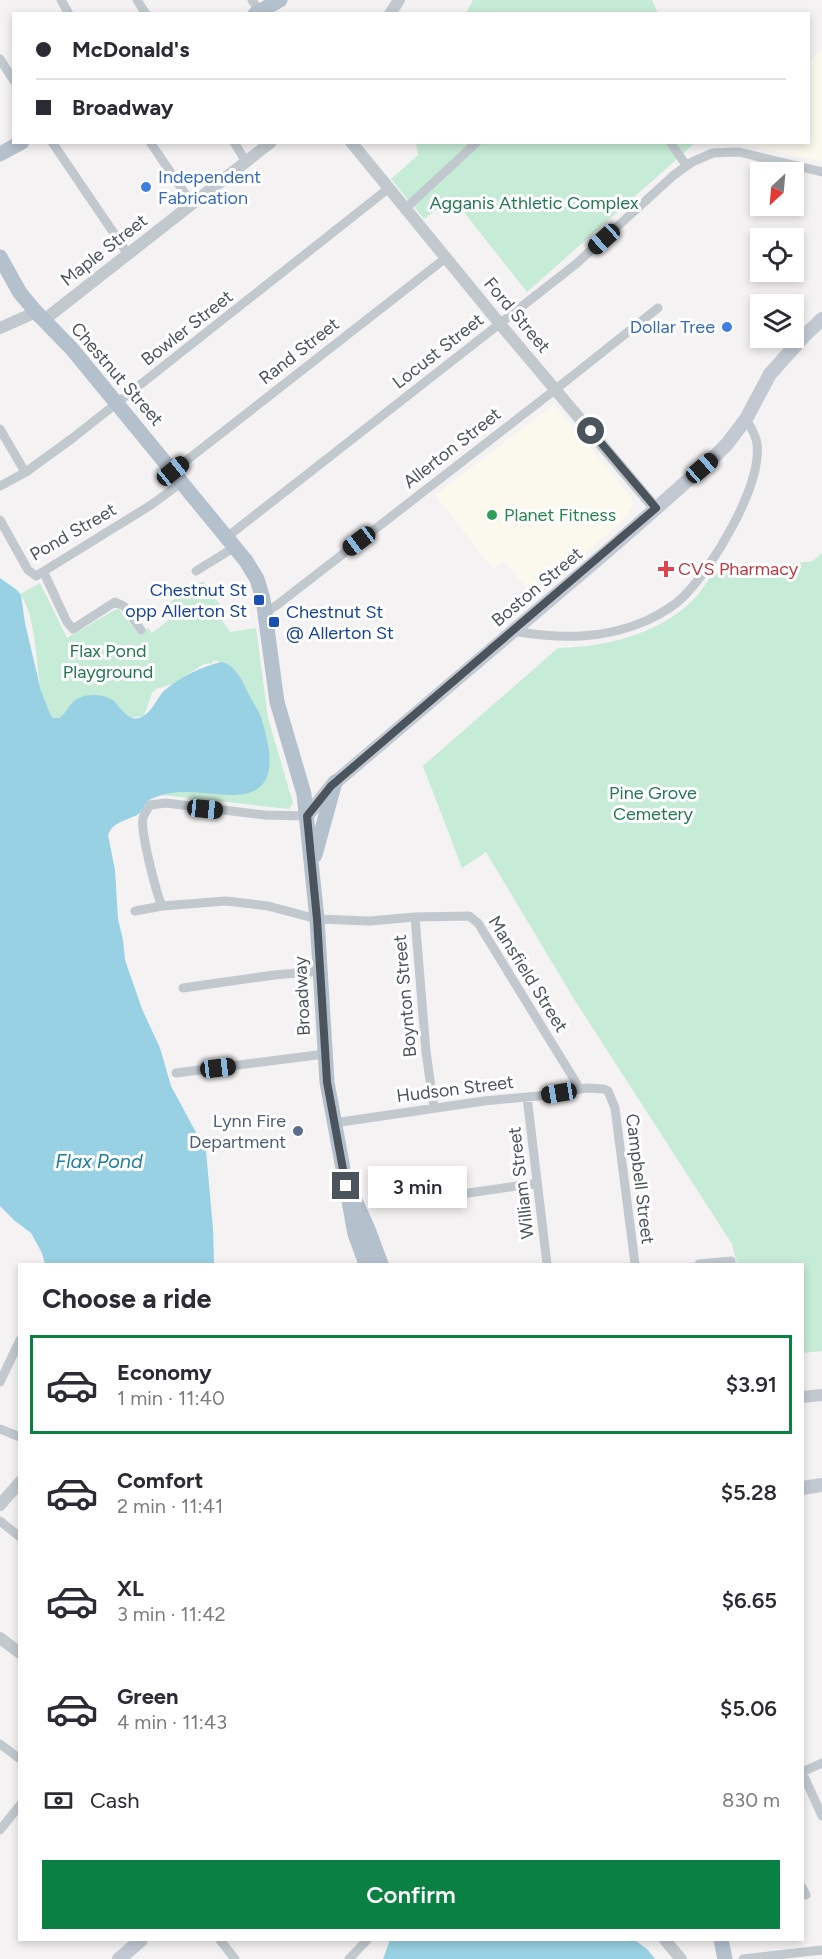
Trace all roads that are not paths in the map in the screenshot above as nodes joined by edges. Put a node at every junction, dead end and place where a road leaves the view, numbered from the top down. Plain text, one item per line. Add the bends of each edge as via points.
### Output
1 (280, 0) edge
2 (256, 8) edge
3 (0, 59) edge
4 (12, 78) edge
5 (18, 144) edge
6 (53, 144) edge
7 (151, 144) edge
8 (235, 144) edge
9 (268, 144) edge
10 (353, 144) edge
11 (475, 144) edge
12 (672, 144) edge
13 (0, 154) edge
14 (246, 162) junction
15 (689, 164) junction
16 (822, 172) edge
17 (389, 188) junction
18 (192, 204) junction
19 (406, 208) junction
20 (128, 254) junction
21 (0, 257) edge
22 (447, 258) junction
23 (658, 308) dead end
24 (40, 316) junction
25 (822, 319) edge
26 (501, 324) junction
27 (0, 328) edge
28 (556, 389) junction
29 (117, 404) junction
30 (746, 418) junction
31 (0, 429) edge
32 (25, 472) junction
33 (177, 477) junction
34 (0, 486) edge
35 (656, 508) junction
36 (0, 520) edge
37 (231, 542) junction
38 (196, 571) dead end
39 (44, 573) junction
40 (265, 613) junction
41 (141, 630) dead end
42 (513, 631) junction
43 (335, 782) junction
44 (307, 816) junction
45 (312, 870) junction
46 (162, 906) junction
47 (135, 911) dead end
48 (415, 917) junction
49 (317, 919) junction
50 (320, 971) junction
51 (183, 988) dead end
52 (325, 1054) junction
53 (176, 1073) dead end
54 (580, 1089) junction
55 (527, 1097) junction
56 (434, 1108) junction
57 (334, 1123) junction
58 (343, 1174) junction
59 (537, 1183) junction
60 (455, 1195) dead end
61 (366, 1263) edge
62 (381, 1263) edge
63 (547, 1263) edge
64 (635, 1263) edge
65 (18, 1344) edge
66 (0, 1382) edge
67 (822, 1395) edge
68 (804, 1397) edge
69 (0, 1429) edge
70 (18, 1436) edge
71 (18, 1484) edge
72 (822, 1485) edge
73 (804, 1488) edge
74 (2, 1499) edge
75 (0, 1521) edge
76 (18, 1535) edge
77 (0, 1638) edge
78 (18, 1652) edge
79 (0, 1744) edge
80 (18, 1758) edge
81 (822, 1763) edge
82 (804, 1771) edge
83 (804, 1776) edge
84 (18, 1808) edge
85 (822, 1816) edge
86 (0, 1830) edge
87 (140, 1941) edge
88 (221, 1941) edge
89 (366, 1941) edge
90 (666, 1941) edge
91 (721, 1941) edge
92 (822, 1950) edge
93 (119, 1959) edge
94 (235, 1959) edge
95 (349, 1959) edge
96 (681, 1959) edge
97 (725, 1959) edge
98 (744, 1959) edge

1 - 2 main road
3 - 4 street
5 - 13 main road
6 - 20 street
7 - 18 street
8 - 14 street
9 - 14 street, Maple Street
10 - 17 street, Ford Street
11 - 19 street
12 - 15 street
14 - 18 street, Maple Street
15 - 16 street via 713,153 739,153
15 - 26 street, Locust Street
17 - 19 street, Ford Street
17 - 29 street, Bowler Street
18 - 20 street, Maple Street
19 - 22 street, Ford Street
20 - 24 street, Maple Street
21 - 24 main road, Chestnut Street via 20,293
22 - 26 street, Ford Street
22 - 33 street, Rand Street
23 - 28 street, Allerton Street
24 - 27 street, Maple Street
24 - 29 main road, Chestnut Street
25 - 30 main road, Boston Street via 770,374
26 - 28 street, Ford Street
26 - 37 street, Locust Street
28 - 35 street, Ford Street
28 - 40 street, Allerton Street
29 - 32 street, Bowler Street
29 - 33 main road, Chestnut Street
30 - 35 main road, Boston Street via 726,445
30 - 42 street via 757,442 749,491 726,538 683,597 648,620 604,633 572,638
31 - 32 street
32 - 34 street, Bowler Street
33 - 37 main road, Chestnut Street
33 - 39 street, Pond Street via 151,505
35 - 42 main road, Boston Street
36 - 39 street, Pond Street via 28,570 36,576
37 - 38 street, Locust Street
37 - 40 main road, Chestnut Street via 257,579
39 - 41 street via 73,629 115,603 124,606
40 - 44 main road, Chestnut Street via 277,702
42 - 43 main road, Boston Street
43 - 44 main road, Boston Street
43 - 45 main road
44 - 45 main road, Broadway
44 - 46 street via 166,803 150,805 143,818 145,842
45 - 49 main road, Broadway
46 - 47 street, Mansfield Street
46 - 49 street, Mansfield Street via 226,901 268,906
48 - 49 street, Mansfield Street via 370,921
48 - 54 street, Mansfield Street via 473,918
48 - 56 street, Boynton Street
49 - 50 main road, Broadway
50 - 51 street
50 - 52 main road, Broadway
52 - 53 street
52 - 57 main road, Broadway
54 - 55 street, Hudson Street
54 - 64 street, Campbell Street via 604,1089 612,1100
55 - 56 street, Hudson Street
55 - 59 street, William Street
56 - 57 street, Hudson Street
57 - 58 main road, Broadway
58 - 61 main road, Broadway
58 - 62 main road, Broadway
59 - 60 street
59 - 63 street, William Street
65 - 66 street
67 - 68 street
69 - 70 street
71 - 74 street
72 - 73 main road
75 - 76 street
77 - 78 street
79 - 80 street
81 - 82 street
83 - 85 street
84 - 86 street
87 - 93 main road
88 - 94 street
89 - 95 street
90 - 96 street
91 - 97 main road
92 - 98 street

